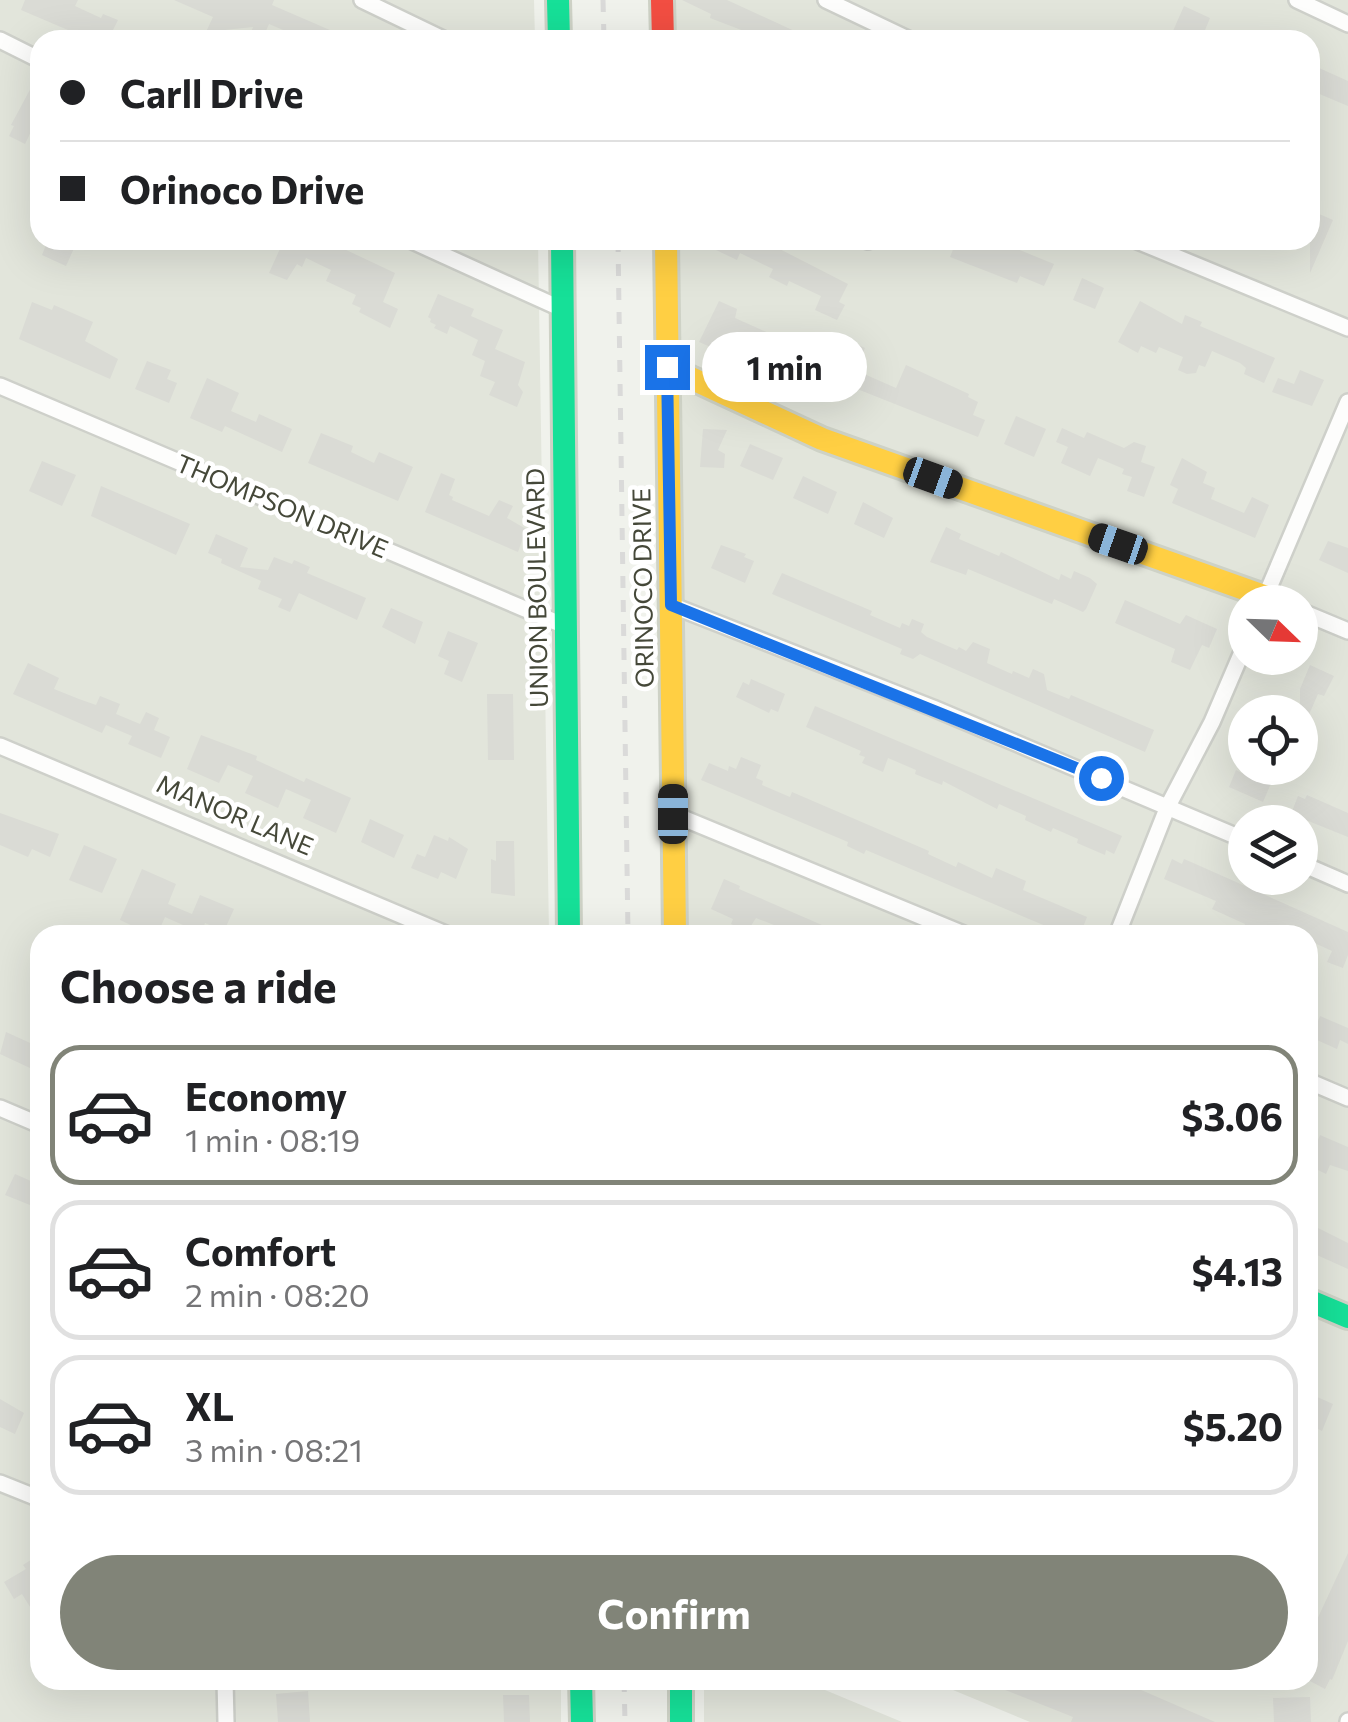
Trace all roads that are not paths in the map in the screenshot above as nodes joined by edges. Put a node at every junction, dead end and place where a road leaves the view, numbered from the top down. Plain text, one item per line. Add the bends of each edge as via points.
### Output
1 (362, 0) edge
2 (558, 0) edge
3 (662, 0) edge
4 (826, 0) edge
5 (1297, 0) edge
6 (1348, 24) edge
7 (424, 30) edge
8 (560, 30) edge
9 (663, 30) edge
10 (889, 30) edge
11 (0, 40) edge
12 (30, 55) edge
13 (432, 250) edge
14 (562, 250) edge
15 (666, 250) edge
16 (1160, 250) edge
17 (562, 310) junction
18 (1348, 328) edge
19 (667, 367) junction
20 (0, 386) edge
21 (1348, 402) edge
22 (1228, 585) edge
23 (1276, 585) edge
24 (671, 605) junction
25 (1318, 619) edge
26 (565, 626) junction
27 (1348, 632) edge
28 (1232, 675) edge
29 (0, 746) edge
30 (1168, 806) junction
31 (673, 814) junction
32 (1228, 832) edge
33 (1318, 872) edge
34 (1348, 884) edge
35 (424, 925) edge
36 (569, 925) edge
37 (675, 925) edge
38 (942, 925) edge
39 (1121, 925) edge
40 (1318, 1085) edge
41 (1348, 1098) edge
42 (0, 1108) edge
43 (30, 1121) edge
44 (1318, 1304) edge
45 (1348, 1318) edge
46 (0, 1483) edge
47 (30, 1495) edge
48 (225, 1690) edge
49 (581, 1690) edge
50 (681, 1690) edge
51 (226, 1722) edge
52 (582, 1722) edge
53 (681, 1722) edge

1 - 7 street
2 - 8 street
3 - 9 street
4 - 10 street
5 - 6 street
11 - 12 street
13 - 17 street
14 - 17 street, UNION BOULEVARD
15 - 19 street, ORINOCO DRIVE
16 - 18 street
17 - 26 street, UNION BOULEVARD
19 - 22 street via 822,440
19 - 24 street, ORINOCO DRIVE
20 - 26 street, THOMPSON DRIVE
21 - 23 street
24 - 30 street
24 - 31 street, ORINOCO DRIVE
25 - 27 street
26 - 36 street, UNION BOULEVARD
28 - 30 street
29 - 35 street, MANOR LANE
30 - 32 street
30 - 39 street
31 - 37 street, ORINOCO DRIVE
31 - 38 street
33 - 34 street
40 - 41 street
42 - 43 street
44 - 45 street
46 - 47 street
48 - 51 street
49 - 52 street
50 - 53 street

